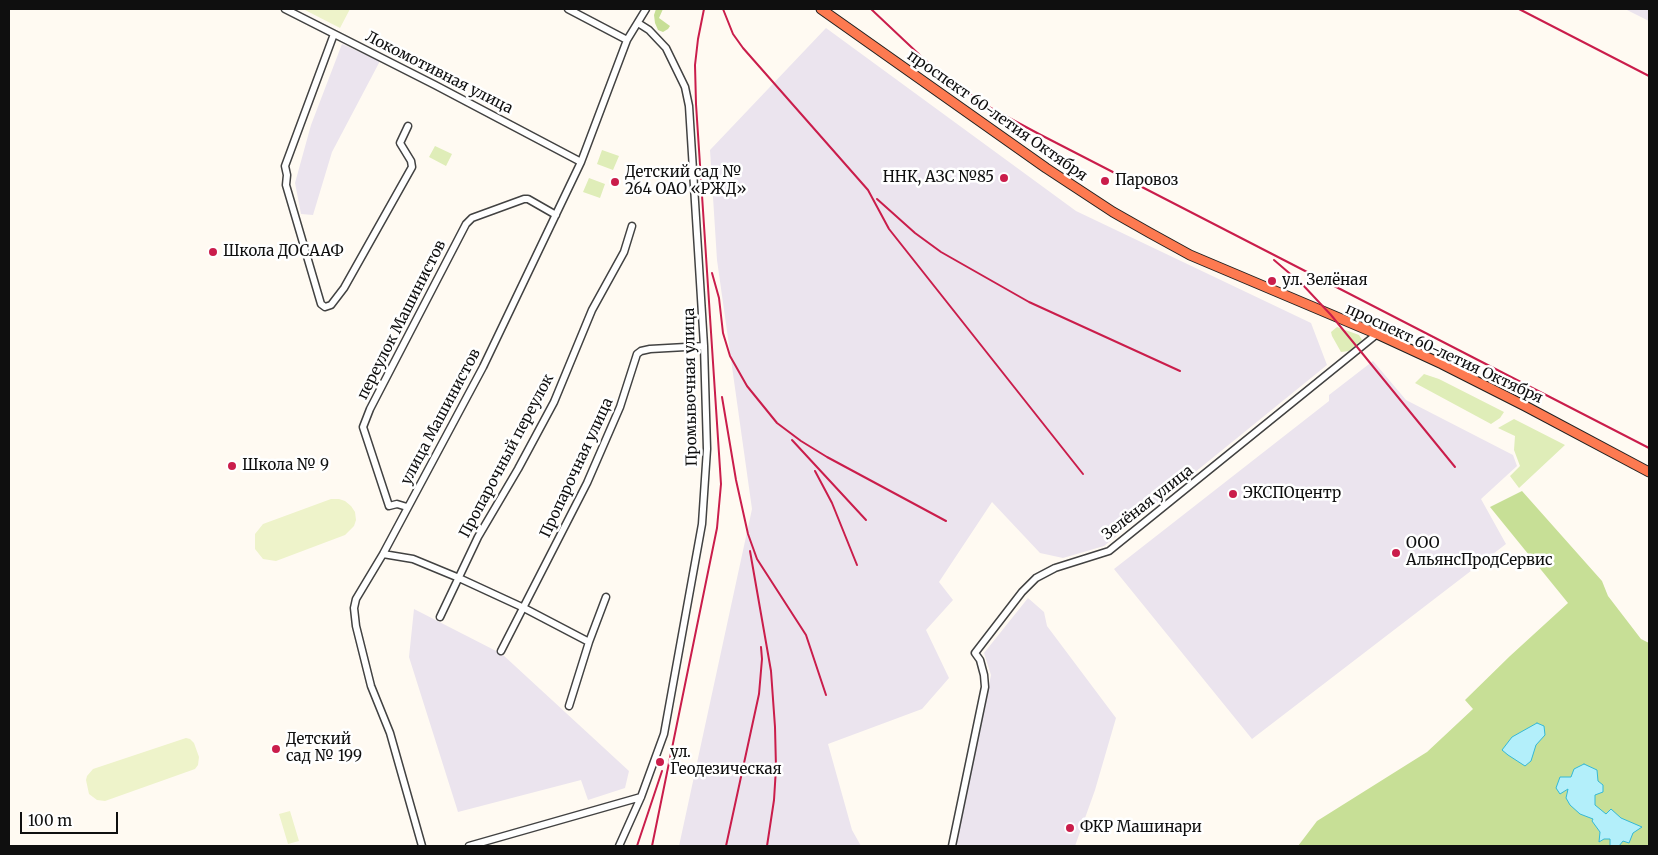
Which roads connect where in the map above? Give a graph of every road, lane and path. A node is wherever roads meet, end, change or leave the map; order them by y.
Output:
1 (285, 9) edge
2 (568, 9) edge
3 (646, 9) edge
4 (821, 9) edge
5 (638, 23) junction
6 (334, 34) junction
7 (627, 40) junction
8 (408, 126) dead end
9 (581, 162) junction
10 (556, 215) junction
11 (632, 226) dead end
12 (1377, 334) junction
13 (704, 346) junction
14 (1649, 472) edge
15 (407, 506) junction
16 (382, 554) junction
17 (459, 578) junction
18 (606, 597) dead end
19 (524, 608) junction
20 (440, 617) dead end
21 (589, 642) junction
22 (501, 651) dead end
23 (569, 706) dead end
24 (641, 796) junction
25 (422, 846) edge
26 (469, 846) edge
27 (619, 846) edge
28 (952, 846) edge

1 - 6 street, Локомотивная улица
2 - 7 street
3 - 5 street, улица Машинистов
4 - 12 highway, проспект 60-летия Октября
5 - 7 street, улица Машинистов
5 - 13 street, Промывочная улица
6 - 8 street
6 - 9 street, Локомотивная улица
7 - 9 street, улица Машинистов
9 - 10 street, улица Машинистов
10 - 15 street, улица Машинистов
10 - 15 street, переулок Машинистов
11 - 17 street, Пропарочный переулок
12 - 14 highway, проспект 60-летия Октября
12 - 28 street, Зелёная улица
13 - 19 street, Пропарочная улица
13 - 24 street, Промывочная улица
15 - 16 street, улица Машинистов
16 - 17 street
16 - 25 street, улица Машинистов
17 - 19 street
17 - 20 street, Пропарочный переулок
18 - 21 street
19 - 21 street
19 - 22 street, Пропарочная улица
21 - 23 street
24 - 26 street
24 - 27 street, Промывочная улица

